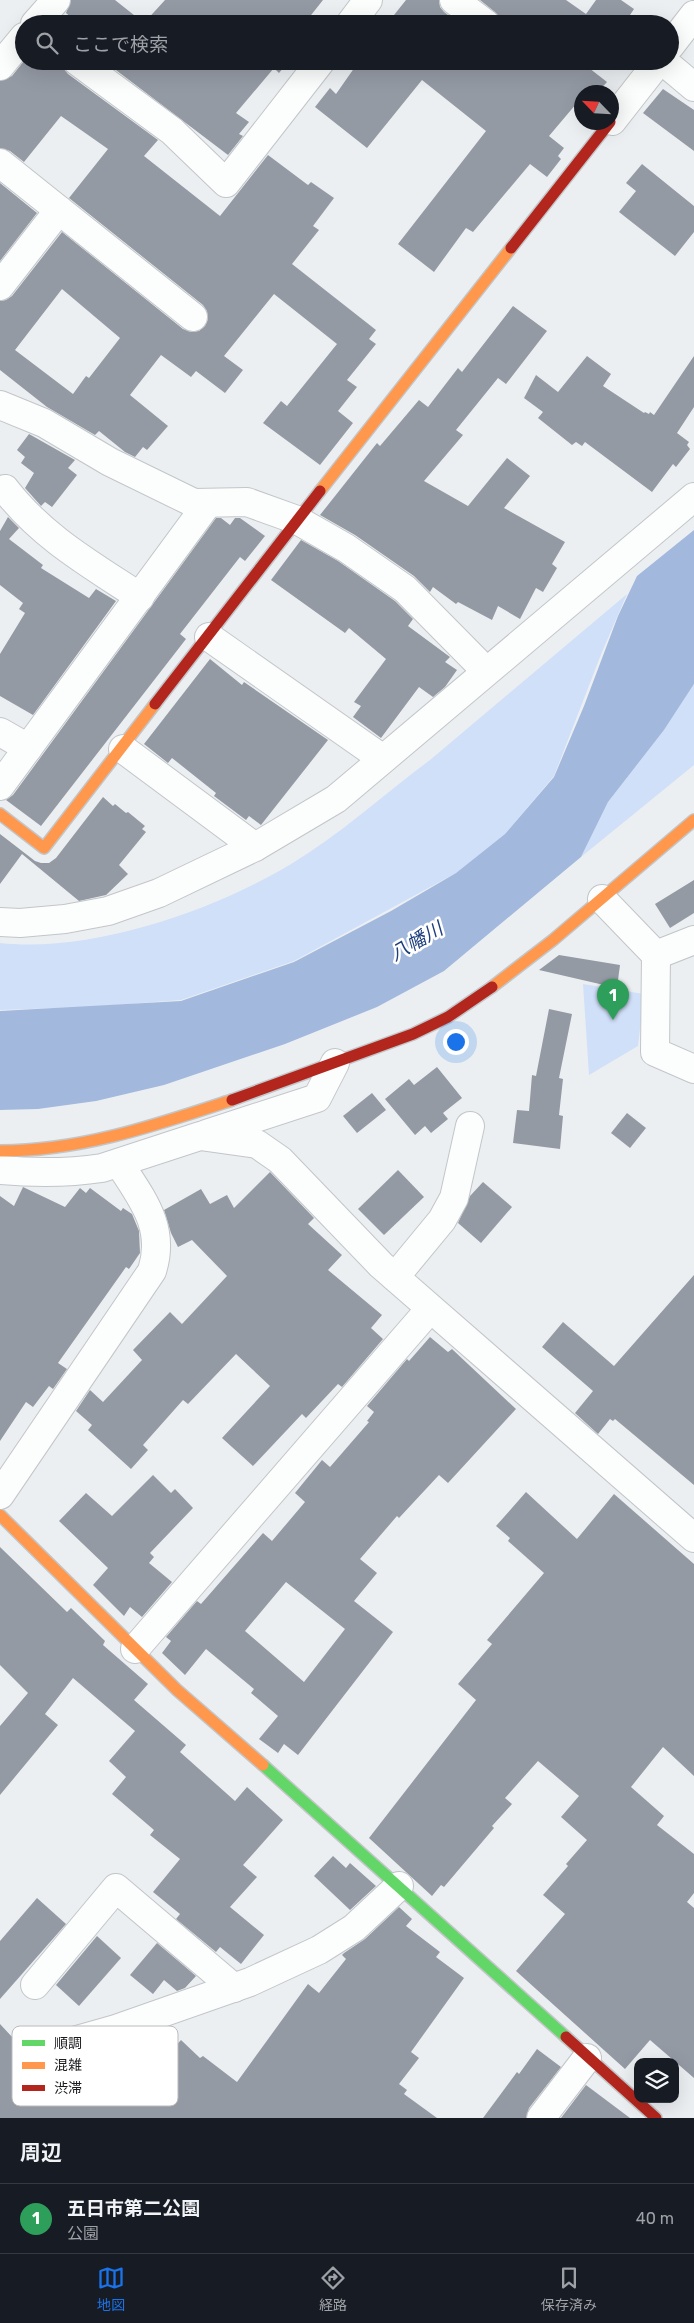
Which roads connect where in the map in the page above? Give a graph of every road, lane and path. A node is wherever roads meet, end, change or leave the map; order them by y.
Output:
1 (56, 0) edge
2 (368, 0) edge
3 (454, 0) edge
4 (43, 15) edge
5 (357, 15) edge
6 (474, 15) edge
7 (694, 15) edge
8 (679, 34) edge
9 (15, 48) edge
10 (0, 66) edge
11 (89, 70) edge
12 (314, 70) edge
13 (652, 70) edge
14 (674, 70) edge
15 (694, 87) edge
16 (619, 112) edge
17 (605, 130) edge
18 (0, 163) edge
19 (59, 210) junction
20 (0, 286) edge
21 (193, 317) dead end
22 (0, 405) edge
23 (5, 489) dead end
24 (694, 496) edge
25 (208, 504) junction
26 (297, 520) junction
27 (140, 597) junction
28 (209, 637) junction
29 (486, 671) junction
30 (0, 732) edge
31 (28, 748) junction
32 (123, 749) junction
33 (383, 759) junction
34 (0, 786) edge
35 (0, 814) edge
36 (694, 820) edge
37 (255, 847) junction
38 (602, 899) junction
39 (0, 922) edge
40 (694, 940) edge
41 (656, 955) junction
42 (335, 1063) junction
43 (694, 1069) edge
44 (470, 1126) dead end
45 (200, 1136) junction
46 (0, 1151) edge
47 (119, 1163) junction
48 (0, 1170) edge
49 (395, 1277) junction
50 (430, 1309) junction
51 (0, 1495) edge
52 (0, 1515) edge
53 (694, 1538) edge
54 (136, 1649) junction
55 (399, 1886) junction
56 (35, 1985) dead end
57 (234, 1988) junction
58 (118, 2026) edge
59 (587, 2058) junction
60 (541, 2118) edge
61 (656, 2118) edge

1 - 4 street
2 - 5 street
3 - 6 street
7 - 8 street
9 - 10 street
11 - 12 street
13 - 16 street
14 - 15 street
17 - 26 street
18 - 19 street
19 - 20 street
19 - 21 street
22 - 25 street
23 - 27 street
24 - 29 street
25 - 26 street
25 - 27 street
26 - 28 street
26 - 29 street
27 - 31 street
28 - 32 street
28 - 33 street
29 - 33 street
30 - 31 street
31 - 34 street
32 - 35 street
32 - 37 street
33 - 37 street
36 - 38 street
37 - 39 street
38 - 41 street
38 - 42 street
40 - 41 street
41 - 43 street
42 - 45 street
42 - 46 street
44 - 49 street
45 - 47 street
45 - 49 street
47 - 48 street
47 - 51 street
49 - 50 street
50 - 53 street
50 - 54 street
52 - 54 street
54 - 55 street
55 - 57 street
55 - 59 street
56 - 57 street
57 - 58 street
59 - 60 street
59 - 61 street

